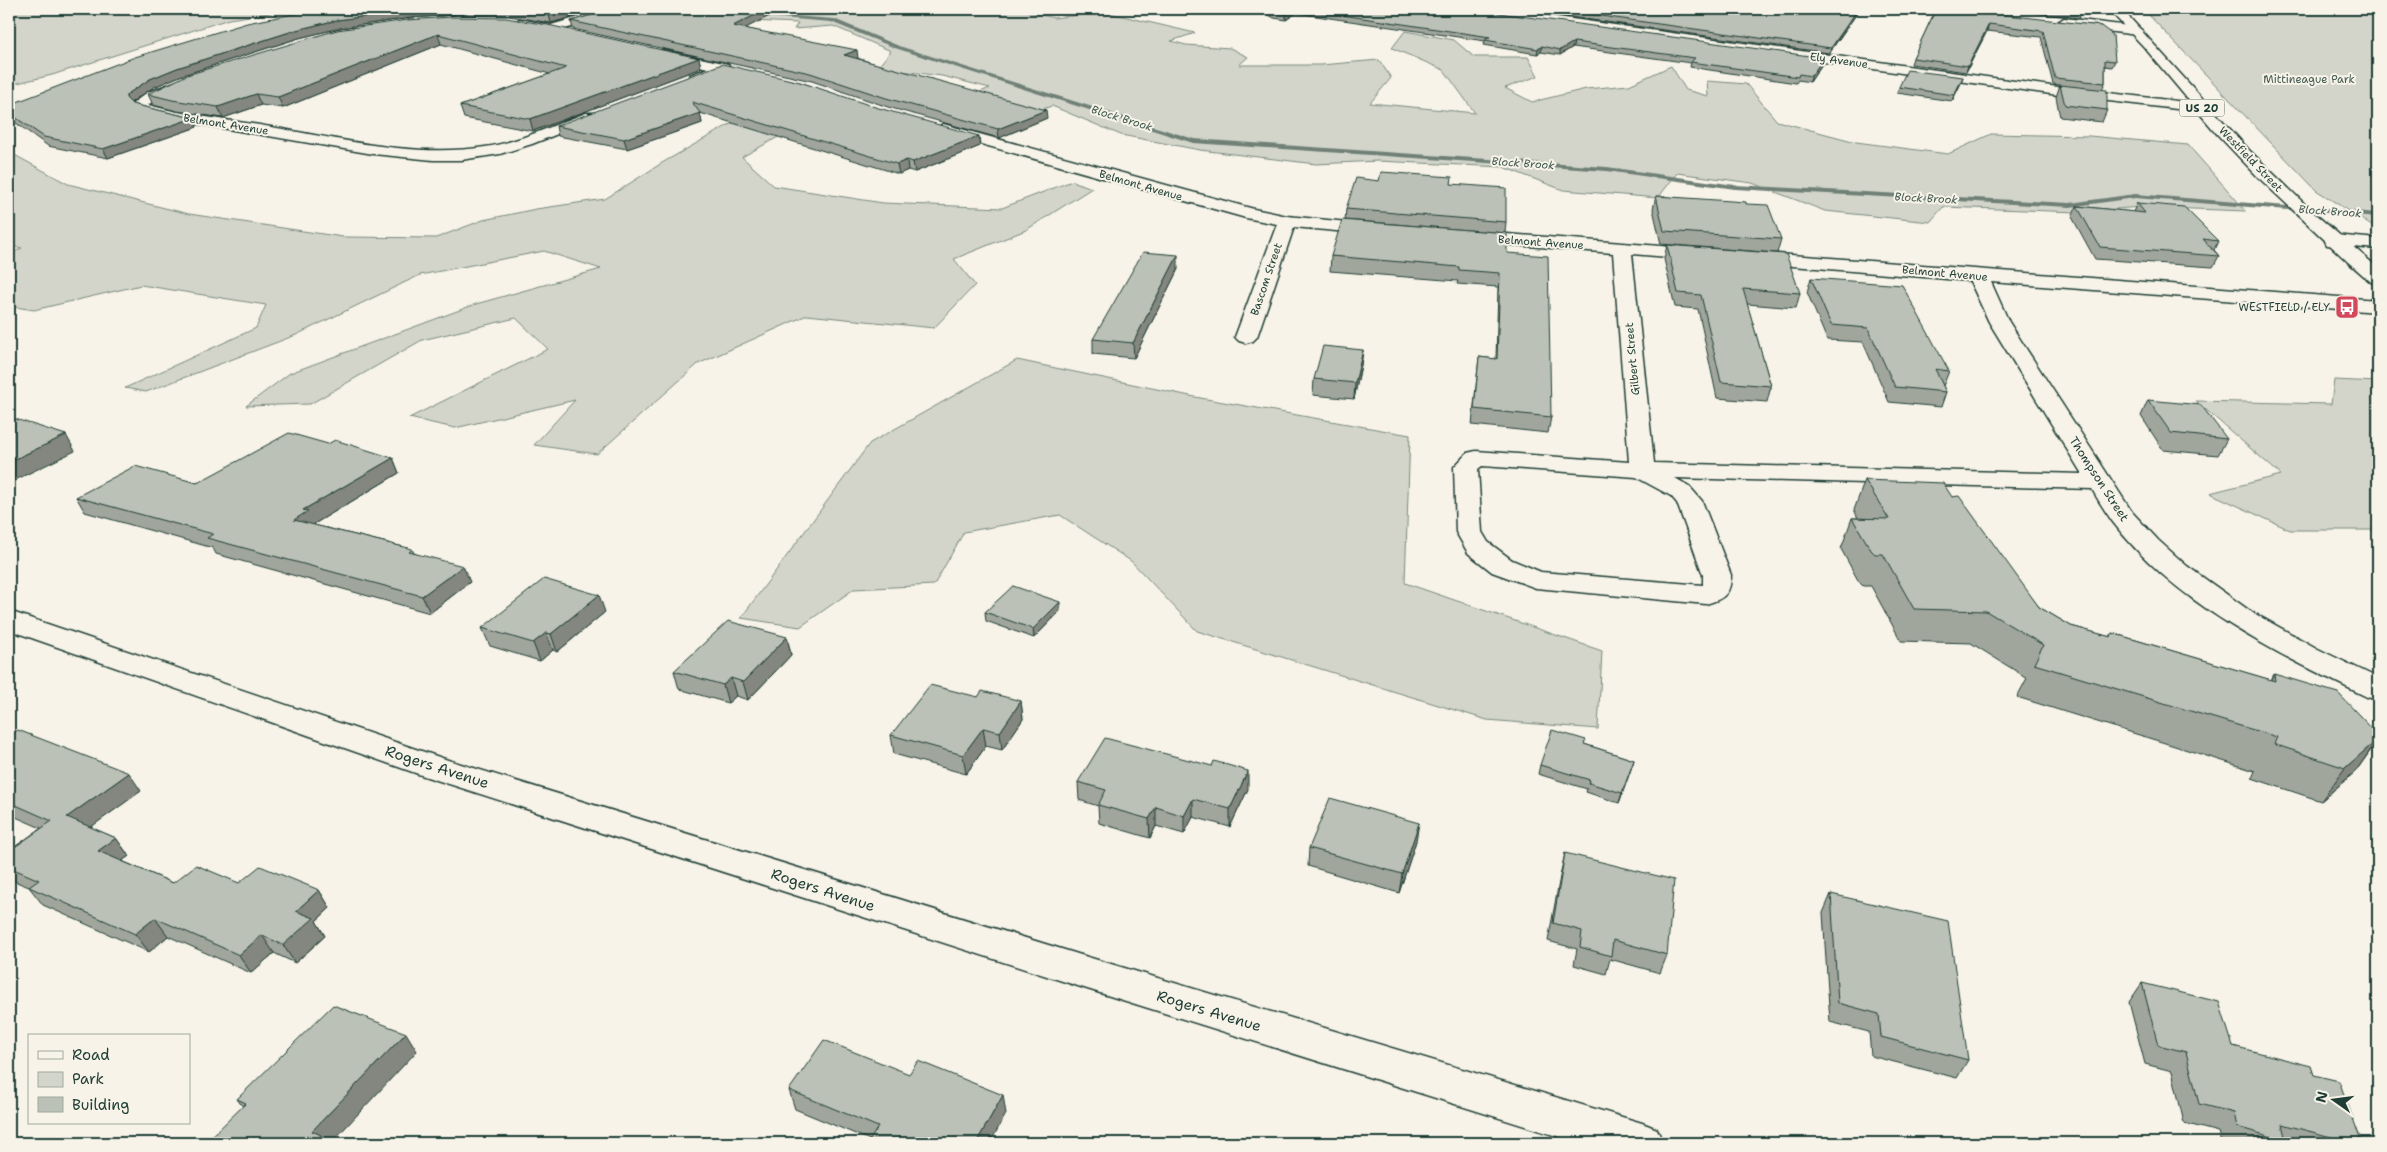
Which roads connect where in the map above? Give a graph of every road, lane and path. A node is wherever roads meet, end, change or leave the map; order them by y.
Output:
1 (619, 9) edge
2 (1477, 9) edge
3 (2114, 9) edge
4 (2050, 21) edge
5 (509, 22) edge
6 (552, 29) junction
7 (2137, 31) junction
8 (580, 35) edge
9 (647, 50) edge
10 (193, 79) edge
11 (681, 83) edge
12 (2202, 108) junction
13 (608, 110) edge
14 (929, 125) edge
15 (1287, 221) junction
16 (1400, 232) edge
17 (1448, 236) edge
18 (2334, 241) junction
19 (2378, 244) edge
20 (1622, 248) junction
21 (1978, 276) junction
22 (2378, 278) edge
23 (2378, 306) edge
24 (1246, 337) dead end
25 (1642, 470) junction
26 (2101, 482) junction
27 (9, 620) edge
28 (2378, 690) edge
29 (1642, 1143) edge

1 - 6 street
2 - 12 street, Ely Avenue
3 - 7 street, Westfield Street / US 20
4 - 7 street
5 - 6 street
6 - 8 street
7 - 12 street, Westfield Street / US 20
9 - 11 street
10 - 13 street, Belmont Avenue
12 - 18 street, Westfield Street / US 20
14 - 15 street, Belmont Avenue
15 - 16 street, Belmont Avenue
15 - 24 street, Bascom Street
17 - 20 street, Belmont Avenue
18 - 19 street
18 - 22 street, Westfield Street / US 20
20 - 21 street, Belmont Avenue
20 - 25 street, Gilbert Street
21 - 23 street, Belmont Avenue
21 - 26 street, Thompson Street
25 - 25 street
25 - 26 street
26 - 28 street, Thompson Street
27 - 29 street, Rogers Avenue

